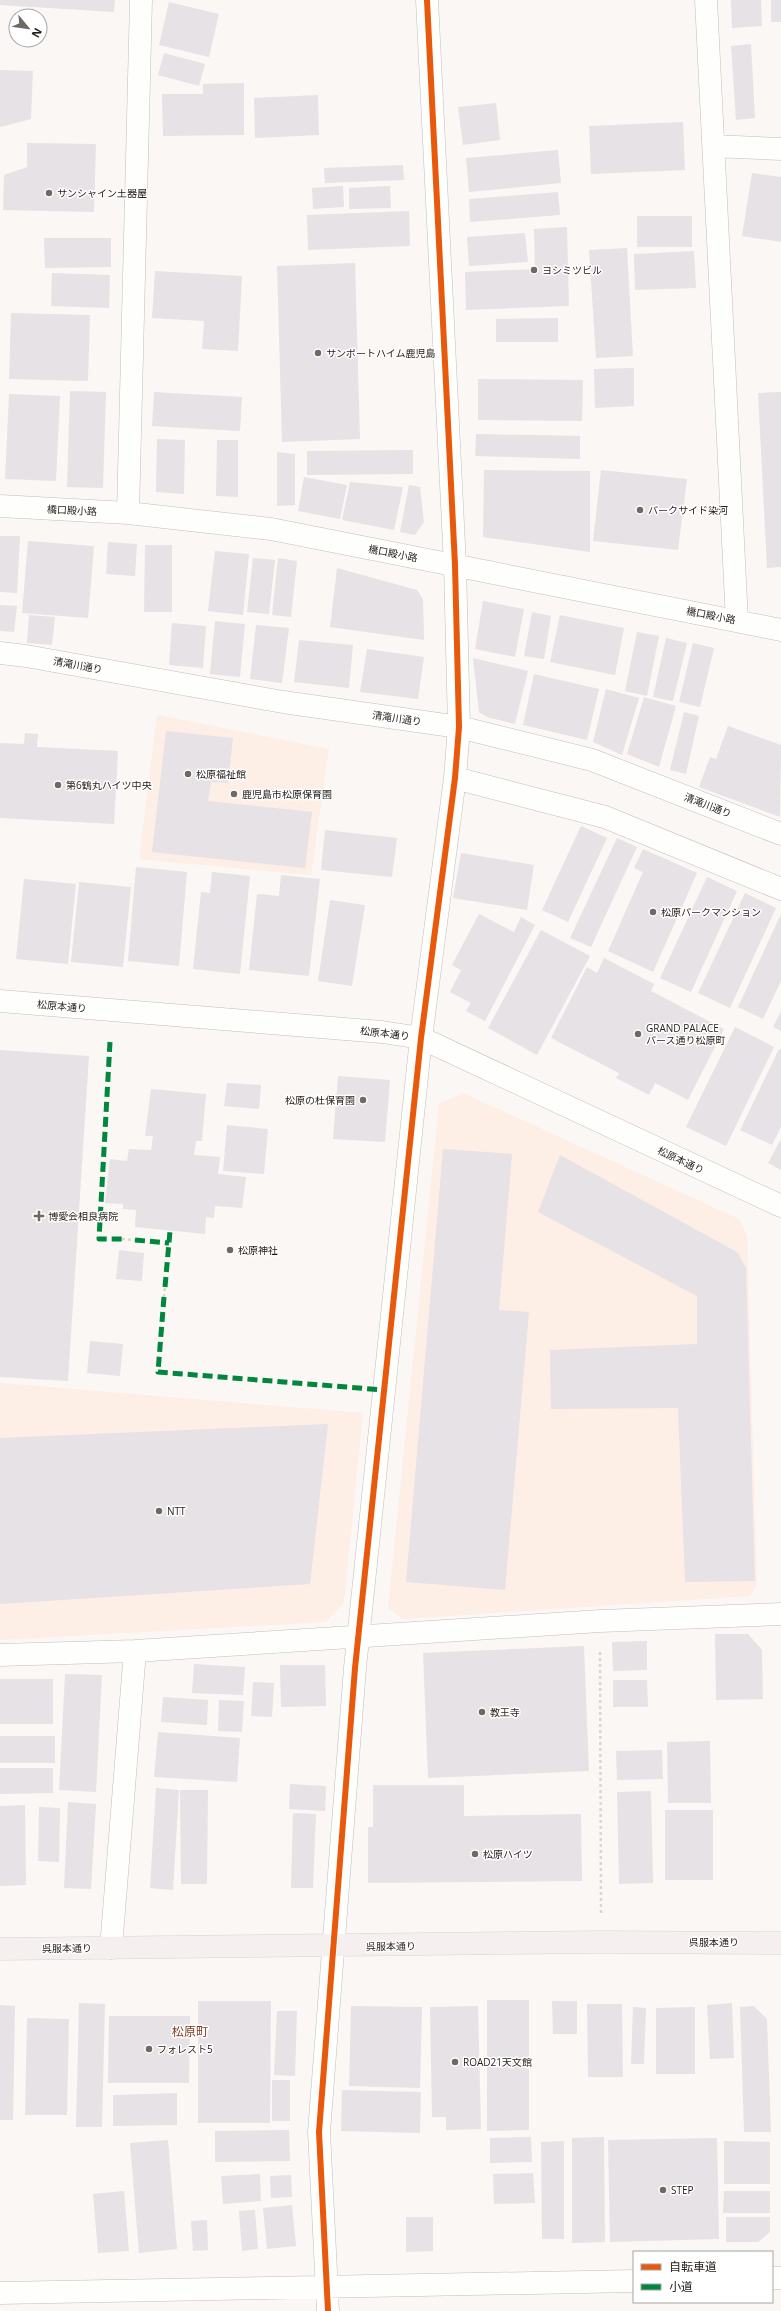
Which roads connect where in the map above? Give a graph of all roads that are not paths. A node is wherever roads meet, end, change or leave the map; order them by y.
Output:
1 (141, 0) edge
2 (427, 0) edge
3 (706, 0) edge
4 (714, 146) junction
5 (781, 149) edge
6 (0, 506) edge
7 (128, 513) junction
8 (455, 564) junction
9 (737, 621) junction
10 (781, 630) edge
11 (0, 653) edge
12 (459, 727) junction
13 (455, 778) junction
14 (781, 834) edge
15 (781, 889) edge
16 (0, 1001) edge
17 (421, 1038) junction
18 (781, 1206) edge
19 (781, 1614) edge
20 (358, 1637) junction
21 (135, 1651) junction
22 (0, 1655) edge
23 (781, 1943) edge
24 (333, 1946) junction
25 (112, 1948) junction
26 (0, 1949) edge
27 (633, 2281) edge
28 (326, 2286) junction
29 (0, 2293) edge
30 (328, 2311) edge

1 - 7 street
2 - 8 street
3 - 4 street
4 - 5 street
4 - 9 street
6 - 7 street, 橋口殿小路
7 - 8 street, 橋口殿小路
8 - 9 street, 橋口殿小路
8 - 12 street
9 - 10 street, 橋口殿小路
11 - 12 street, 清滝川通り
12 - 13 street
12 - 14 street, 清滝川通り
13 - 15 street
13 - 17 street
16 - 17 street, 松原本通り
17 - 18 street, 松原本通り
17 - 20 street
19 - 20 street
20 - 21 street
20 - 24 street
21 - 22 street
21 - 25 street
23 - 24 highway, 呉服本通り
24 - 25 highway, 呉服本通り
24 - 28 street
25 - 26 highway, 呉服本通り
27 - 28 street
28 - 29 street
28 - 30 street

